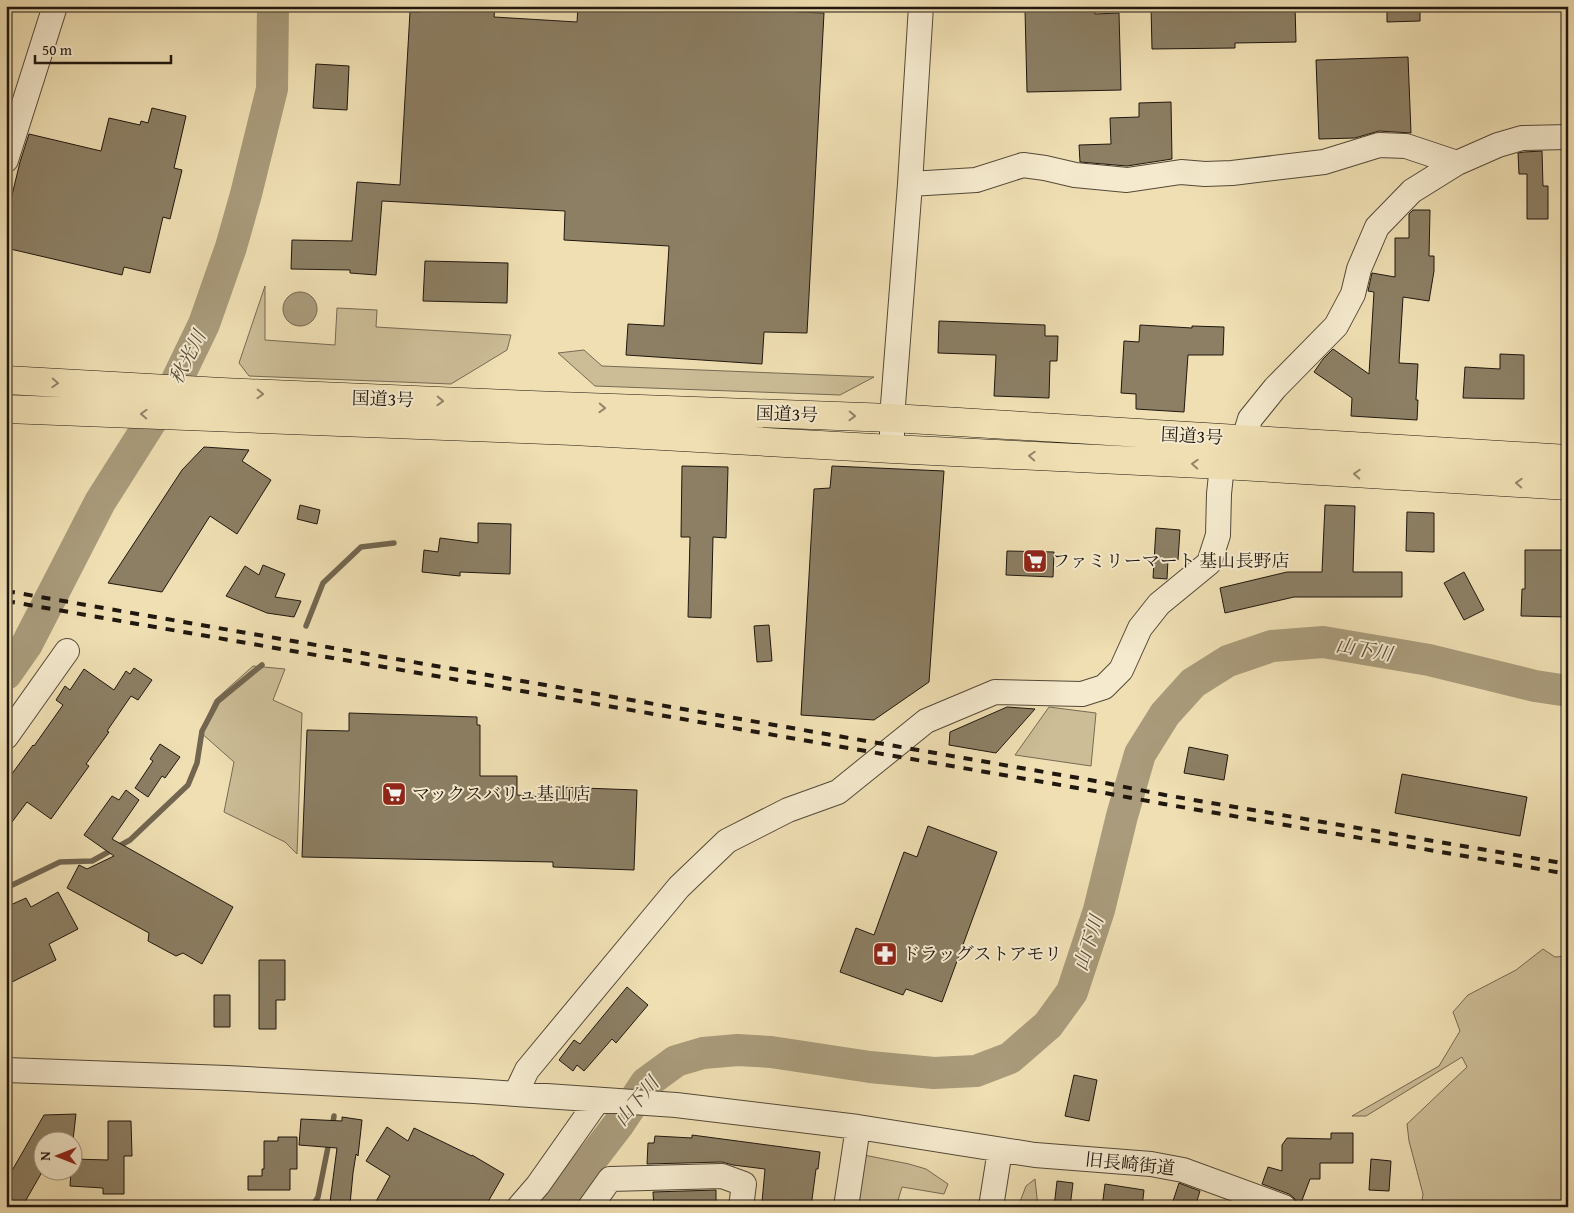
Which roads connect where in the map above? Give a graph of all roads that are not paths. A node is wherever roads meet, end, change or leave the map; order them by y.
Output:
1 (54, 6) edge
2 (920, 6) edge
3 (1568, 137) edge
4 (6, 160) edge
5 (1457, 163) junction
6 (910, 184) junction
7 (6, 380) edge
8 (6, 409) edge
9 (892, 418) junction
10 (1244, 439) junction
11 (892, 449) junction
12 (1568, 459) edge
13 (1222, 465) junction
14 (1568, 486) edge
15 (67, 651) dead end
16 (6, 737) edge
17 (6, 1070) edge
18 (516, 1093) junction
19 (604, 1100) junction
20 (858, 1127) junction
21 (1000, 1150) junction
22 (1250, 1201) edge
23 (519, 1207) edge
24 (590, 1207) edge
25 (741, 1207) edge
26 (846, 1207) edge
27 (991, 1207) edge
28 (1284, 1207) edge

1 - 4 street
2 - 6 street
3 - 5 street
5 - 6 street
5 - 10 street
6 - 9 street
7 -> 9 highway, 国道3号
11 -> 8 highway, 国道3号
9 - 10 highway, 国道3号
9 - 11 street
10 - 12 highway, 国道3号
10 - 13 street
13 -> 11 highway, 国道3号
14 -> 13 highway, 国道3号
13 - 18 street
15 - 16 street
17 - 18 street, 旧長崎街道
18 - 19 street, 旧長崎街道
19 - 20 street, 旧長崎街道
19 - 23 street
20 - 21 street, 旧長崎街道
20 - 26 street
21 - 22 street, 旧長崎街道
21 - 27 street
22 - 28 street, 旧長崎街道
24 - 25 street

